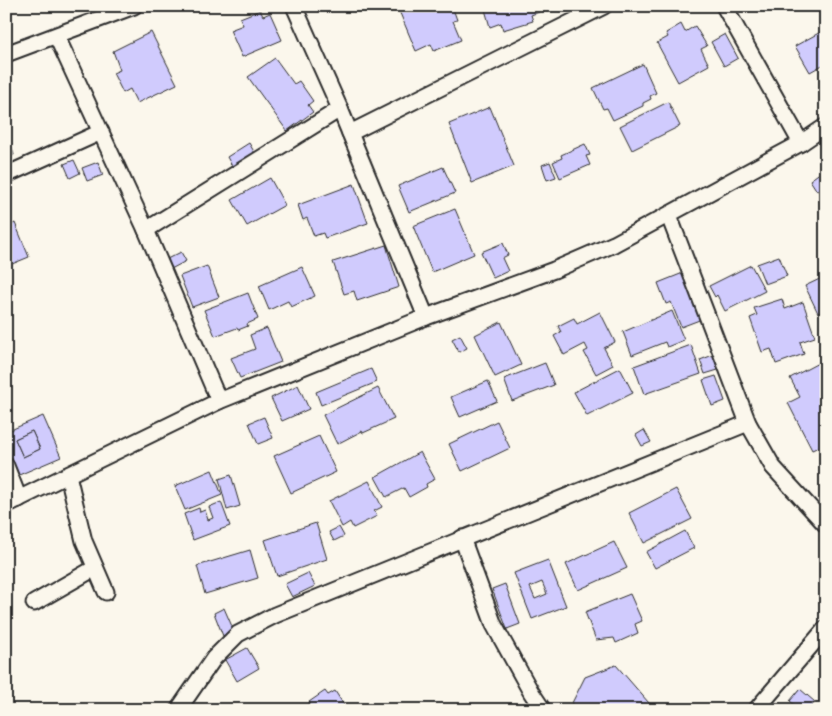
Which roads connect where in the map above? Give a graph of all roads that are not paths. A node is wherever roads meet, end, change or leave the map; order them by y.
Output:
1 (134, 6) edge
2 (294, 6) edge
3 (604, 6) edge
4 (724, 6) edge
5 (57, 37) junction
6 (6, 54) edge
7 (340, 109) junction
8 (826, 126) edge
9 (101, 132) junction
10 (350, 133) junction
11 (801, 144) junction
12 (6, 175) edge
13 (669, 216) junction
14 (146, 230) junction
15 (426, 318) junction
16 (219, 401) junction
17 (748, 423) junction
18 (6, 466) edge
19 (68, 475) junction
20 (12, 502) edge
21 (826, 525) edge
22 (462, 538) junction
23 (95, 568) junction
24 (106, 592) dead end
25 (34, 603) dead end
26 (826, 628) edge
27 (178, 710) edge
28 (543, 710) edge
29 (756, 710) edge

1 - 5 street
2 - 7 street
3 - 10 street
4 - 11 street
5 - 6 street
5 - 9 street
7 - 10 street
7 - 14 street
8 - 11 street
9 - 12 street
9 - 14 street
10 - 15 street
11 - 13 street
13 - 15 street
13 - 17 street
14 - 16 street
15 - 16 street
16 - 19 street
17 - 21 street
17 - 22 street
18 - 20 street
19 - 20 street
19 - 23 street
22 - 27 street
22 - 28 street
23 - 24 street
23 - 25 street
26 - 29 street

